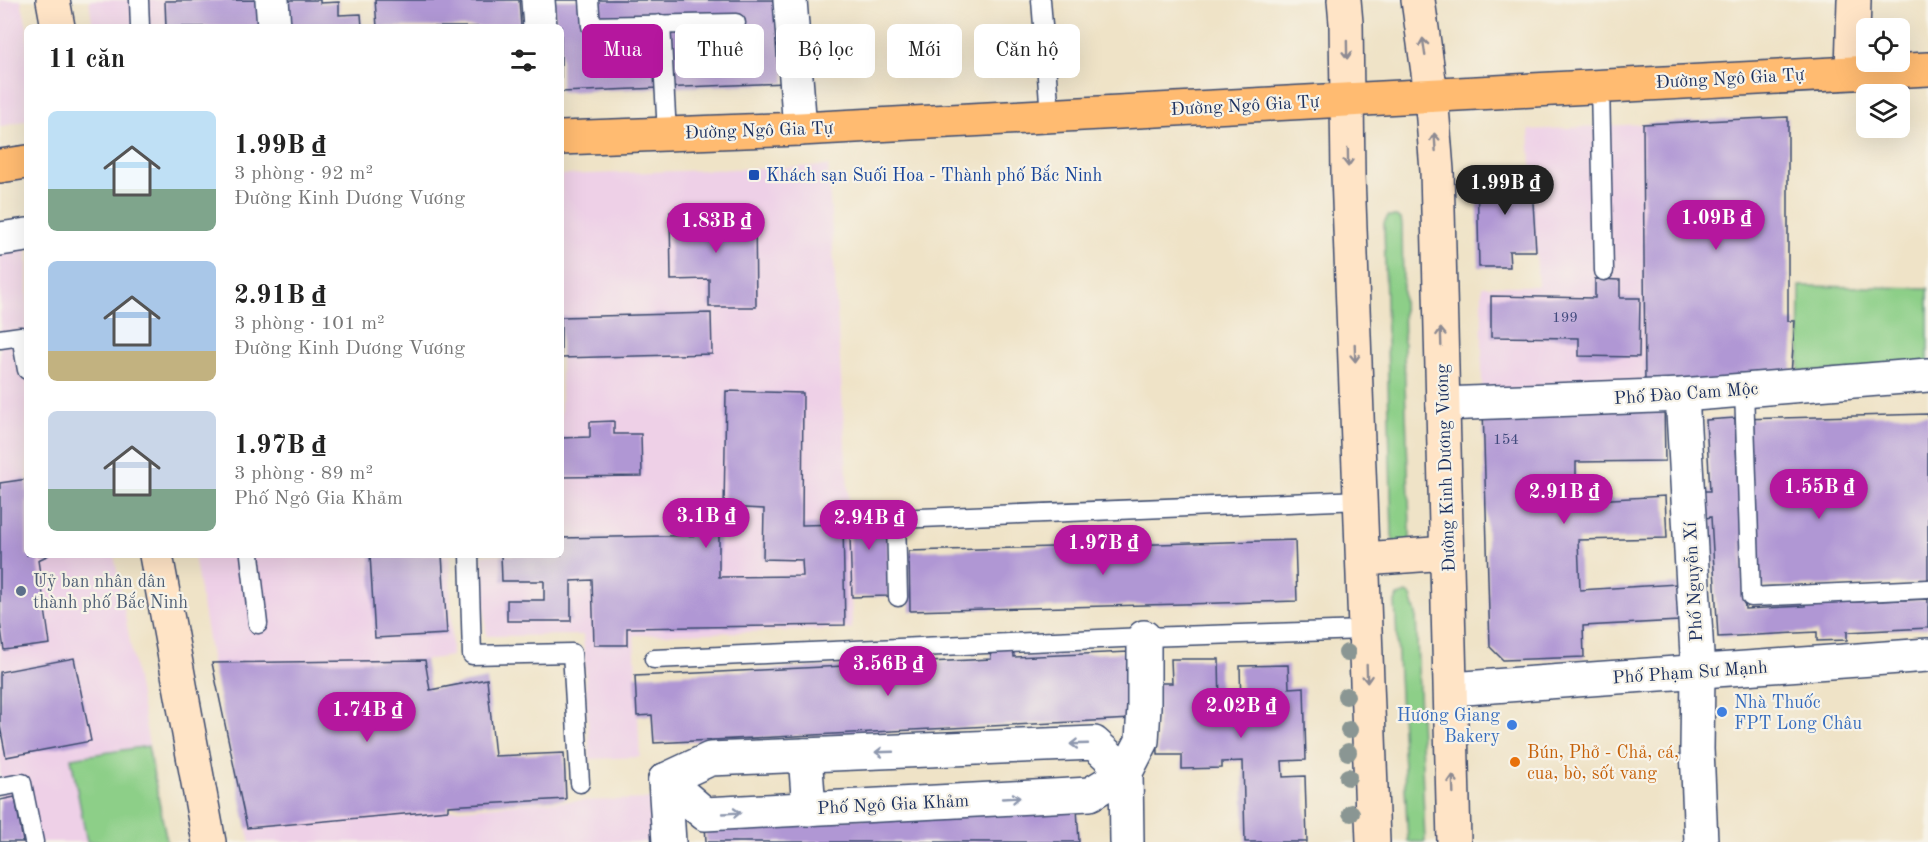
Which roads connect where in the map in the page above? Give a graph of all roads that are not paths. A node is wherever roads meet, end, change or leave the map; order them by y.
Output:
1 (53, 0) edge
2 (139, 0) edge
3 (272, 0) edge
4 (538, 0) edge
5 (589, 0) edge
6 (790, 0) edge
7 (1041, 0) edge
8 (1344, 0) edge
9 (1418, 0) edge
10 (1854, 0) edge
11 (736, 23) dead end
12 (57, 24) edge
13 (140, 24) edge
14 (274, 24) edge
15 (540, 24) edge
16 (591, 24) edge
17 (661, 24) edge
18 (663, 61) edge
19 (1928, 69) edge
20 (1852, 72) junction
21 (1600, 85) junction
22 (1431, 94) junction
23 (1347, 100) junction
24 (1050, 115) junction
25 (800, 129) junction
26 (667, 134) junction
27 (564, 138) edge
28 (24, 162) edge
29 (0, 166) edge
30 (24, 235) edge
31 (0, 239) edge
32 (1604, 271) dead end
33 (0, 339) edge
34 (24, 353) edge
35 (1928, 375) edge
36 (1744, 390) junction
37 (1682, 395) junction
38 (1443, 404) junction
39 (1361, 500) junction
40 (1447, 553) junction
41 (157, 558) edge
42 (250, 558) edge
43 (470, 558) edge
44 (1364, 559) junction
45 (1928, 589) edge
46 (898, 597) dead end
47 (258, 624) dead end
48 (1365, 630) junction
49 (1144, 637) junction
50 (1928, 655) edge
51 (654, 659) dead end
52 (1698, 672) junction
53 (1451, 689) junction
54 (962, 749) junction
55 (805, 755) junction
56 (1126, 772) junction
57 (665, 780) junction
58 (580, 783) dead end
59 (0, 787) edge
60 (967, 800) junction
61 (809, 809) junction
62 (34, 842) edge
63 (209, 842) edge
64 (669, 842) edge
65 (1127, 842) edge
66 (1374, 842) edge
67 (1454, 842) edge
68 (1701, 842) edge

1 - 12 main road
2 - 13 lane
3 - 14 street
4 - 15 street
5 - 16 lane
6 - 25 street
7 - 24 lane
8 -> 23 main road
22 -> 9 main road, Đường Kinh Dương Vương
10 - 20 main road
11 - 17 lane
18 - 26 lane
19 - 20 main road, Đường Ngô Gia Tự
20 - 21 main road, Đường Ngô Gia Tự
21 - 22 main road, Đường Ngô Gia Tự
21 - 32 lane
22 - 23 main road, Đường Ngô Gia Tự
38 -> 22 main road, Đường Kinh Dương Vương
23 - 24 main road, Đường Ngô Gia Tự
23 -> 39 main road
24 - 25 main road, Đường Ngô Gia Tự
25 - 26 main road, Đường Ngô Gia Tự
26 - 27 main road, Đường Ngô Gia Tự
28 - 29 main road
30 - 31 street
33 - 34 lane
35 - 36 street, Phố Đào Cam Mộc
36 - 37 street, Phố Đào Cam Mộc
36 - 45 lane
37 - 38 street, Phố Đào Cam Mộc
37 - 52 street, Phố Nguyễn Xí
38 - 40 main road, Đường Kinh Dương Vương
39 - 44 main road
39 - 46 lane
40 - 44 main road
40 - 53 main road, Đường Kinh Dương Vương
41 - 63 main road
42 - 47 lane
43 - 58 lane
44 - 48 main road
48 - 49 lane
48 -> 66 main road
49 - 51 lane
49 - 56 street
50 - 52 street, Phố Phạm Sư Mạnh
52 - 53 street, Phố Phạm Sư Mạnh
52 - 68 street, Phố Nguyễn Xí
67 -> 53 main road, Đường Kinh Dương Vương
54 -> 55 street
56 -> 54 street
54 - 60 street
55 - 57 street
55 - 61 street
60 -> 56 street, Phố Ngô Gia Khảm
56 - 65 street
57 -> 61 street, Phố Ngô Gia Khảm
57 - 64 street
59 - 62 lane
60 - 61 street, Phố Ngô Gia Khảm

